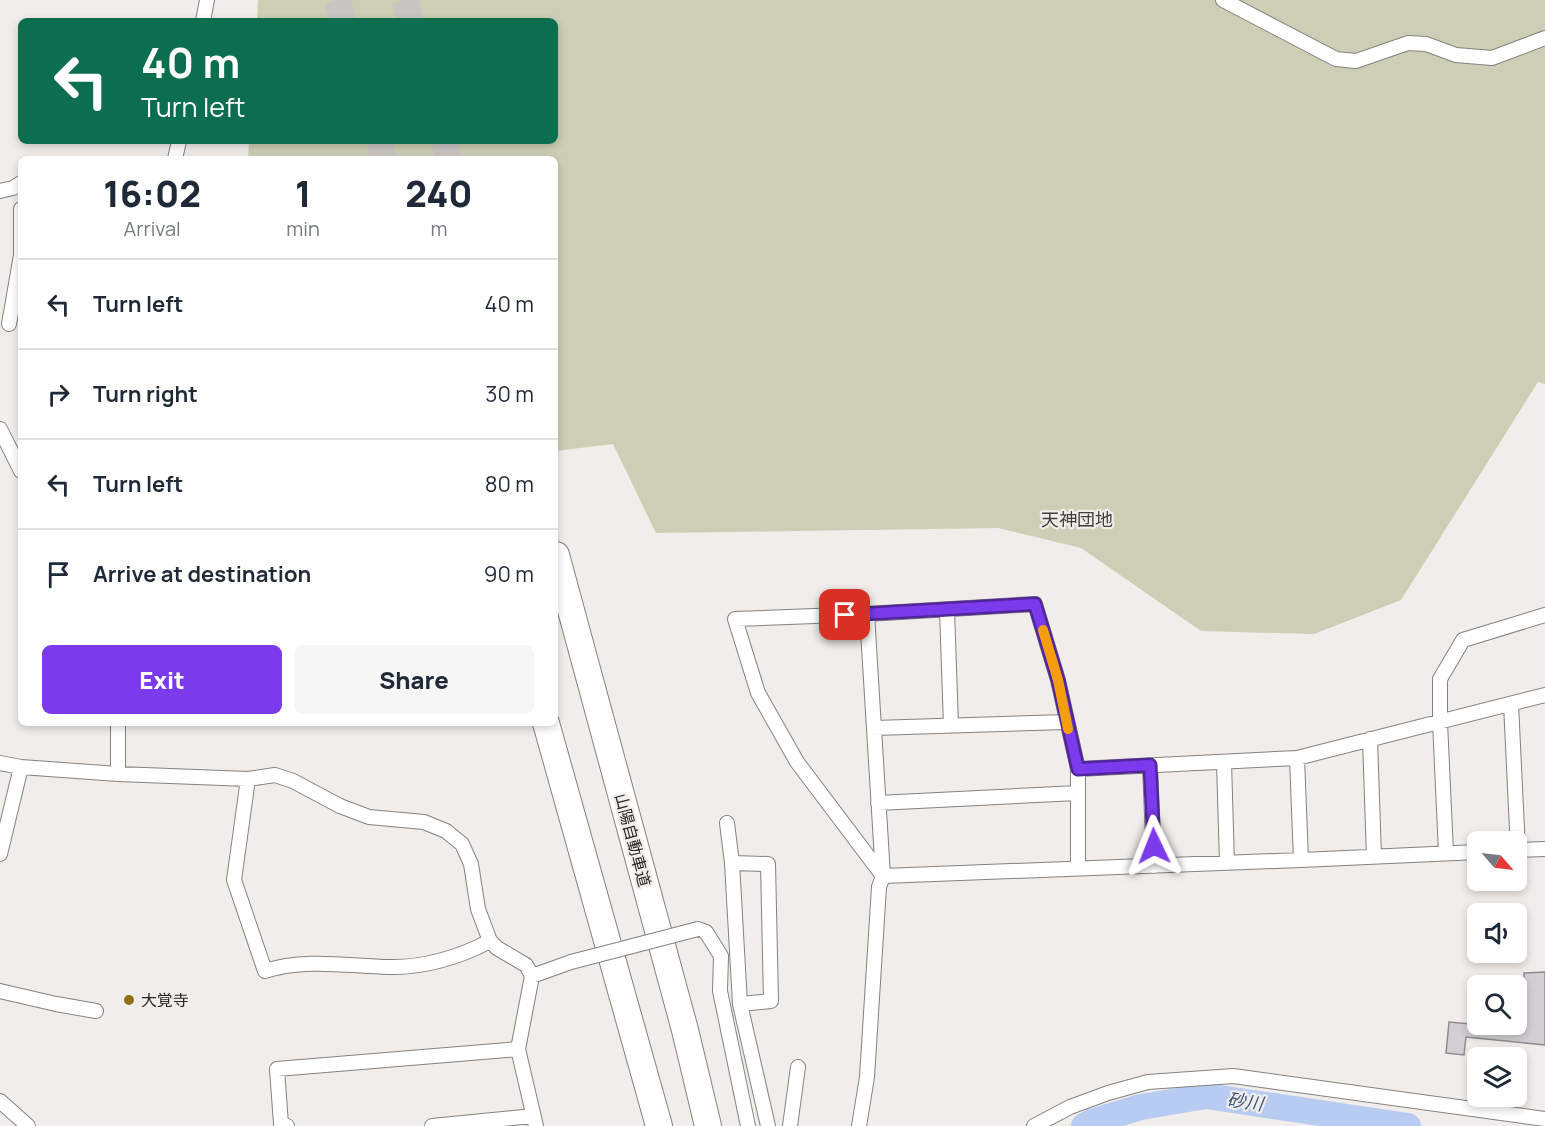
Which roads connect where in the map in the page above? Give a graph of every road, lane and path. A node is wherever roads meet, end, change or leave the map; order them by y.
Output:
1 (207, 0) edge
2 (1222, 0) edge
3 (204, 18) edge
4 (1545, 38) edge
5 (18, 185) edge
6 (0, 191) edge
7 (18, 274) edge
8 (10, 325) edge
9 (0, 429) edge
10 (18, 465) edge
11 (558, 562) edge
12 (947, 610) junction
13 (867, 614) junction
14 (1545, 615) edge
15 (1545, 695) edge
16 (1511, 704) junction
17 (1066, 722) junction
18 (1440, 722) junction
19 (118, 726) edge
20 (547, 726) edge
21 (951, 726) junction
22 (874, 728) junction
23 (1370, 739) junction
24 (1297, 758) junction
25 (1224, 762) junction
26 (0, 763) edge
27 (1150, 765) junction
28 (21, 767) junction
29 (1078, 769) junction
30 (118, 774) junction
31 (248, 779) junction
32 (1078, 794) junction
33 (878, 803) junction
34 (727, 824) dead end
35 (1516, 831) edge
36 (1545, 849) edge
37 (1527, 850) edge
38 (1467, 852) edge
39 (1446, 853) junction
40 (0, 854) edge
41 (1374, 857) junction
42 (1301, 860) junction
43 (732, 863) junction
44 (1227, 863) junction
45 (1154, 866) junction
46 (1078, 868) junction
47 (883, 876) junction
48 (490, 940) junction
49 (532, 976) junction
50 (0, 991) edge
51 (740, 1004) junction
52 (96, 1011) dead end
53 (518, 1048) junction
54 (798, 1067) dead end
55 (0, 1101) edge
56 (1545, 1119) edge
57 (535, 1121) edge
58 (28, 1126) edge
59 (287, 1126) edge
60 (432, 1126) edge
61 (659, 1126) edge
62 (708, 1126) edge
63 (748, 1126) edge
64 (768, 1126) edge
65 (790, 1126) edge
66 (859, 1126) edge
67 (1034, 1126) edge

1 - 3 street
2 - 4 street
5 - 6 street
7 - 8 street
9 - 10 street
11 - 62 highway, 山陽自動車道
12 - 13 street
12 - 17 street
12 - 21 street
13 - 22 street
13 - 47 street
14 - 18 street
15 - 16 street
16 - 18 street
16 - 35 street
17 - 21 street
17 - 29 street
18 - 23 street
18 - 39 street
19 - 30 street
20 - 61 highway
21 - 22 street
22 - 33 street
23 - 24 street
23 - 41 street
24 - 25 street
24 - 42 street
25 - 27 street
25 - 44 street
26 - 28 street
27 - 29 street
27 - 45 street
28 - 30 street
28 - 40 street
29 - 32 street
30 - 31 street
31 - 48 street
31 - 48 street
32 - 33 street
32 - 46 street
33 - 47 street
34 - 43 street
36 - 37 street
38 - 39 street
39 - 41 street
41 - 42 street
42 - 44 street
43 - 51 street
43 - 51 street
44 - 45 street
45 - 46 street
46 - 47 street
47 - 66 street
48 - 49 street
49 - 53 street
49 - 63 street, bridge
50 - 52 street
51 - 64 street
53 - 57 street
53 - 59 street
54 - 65 street
55 - 58 street
56 - 67 street
57 - 60 street

